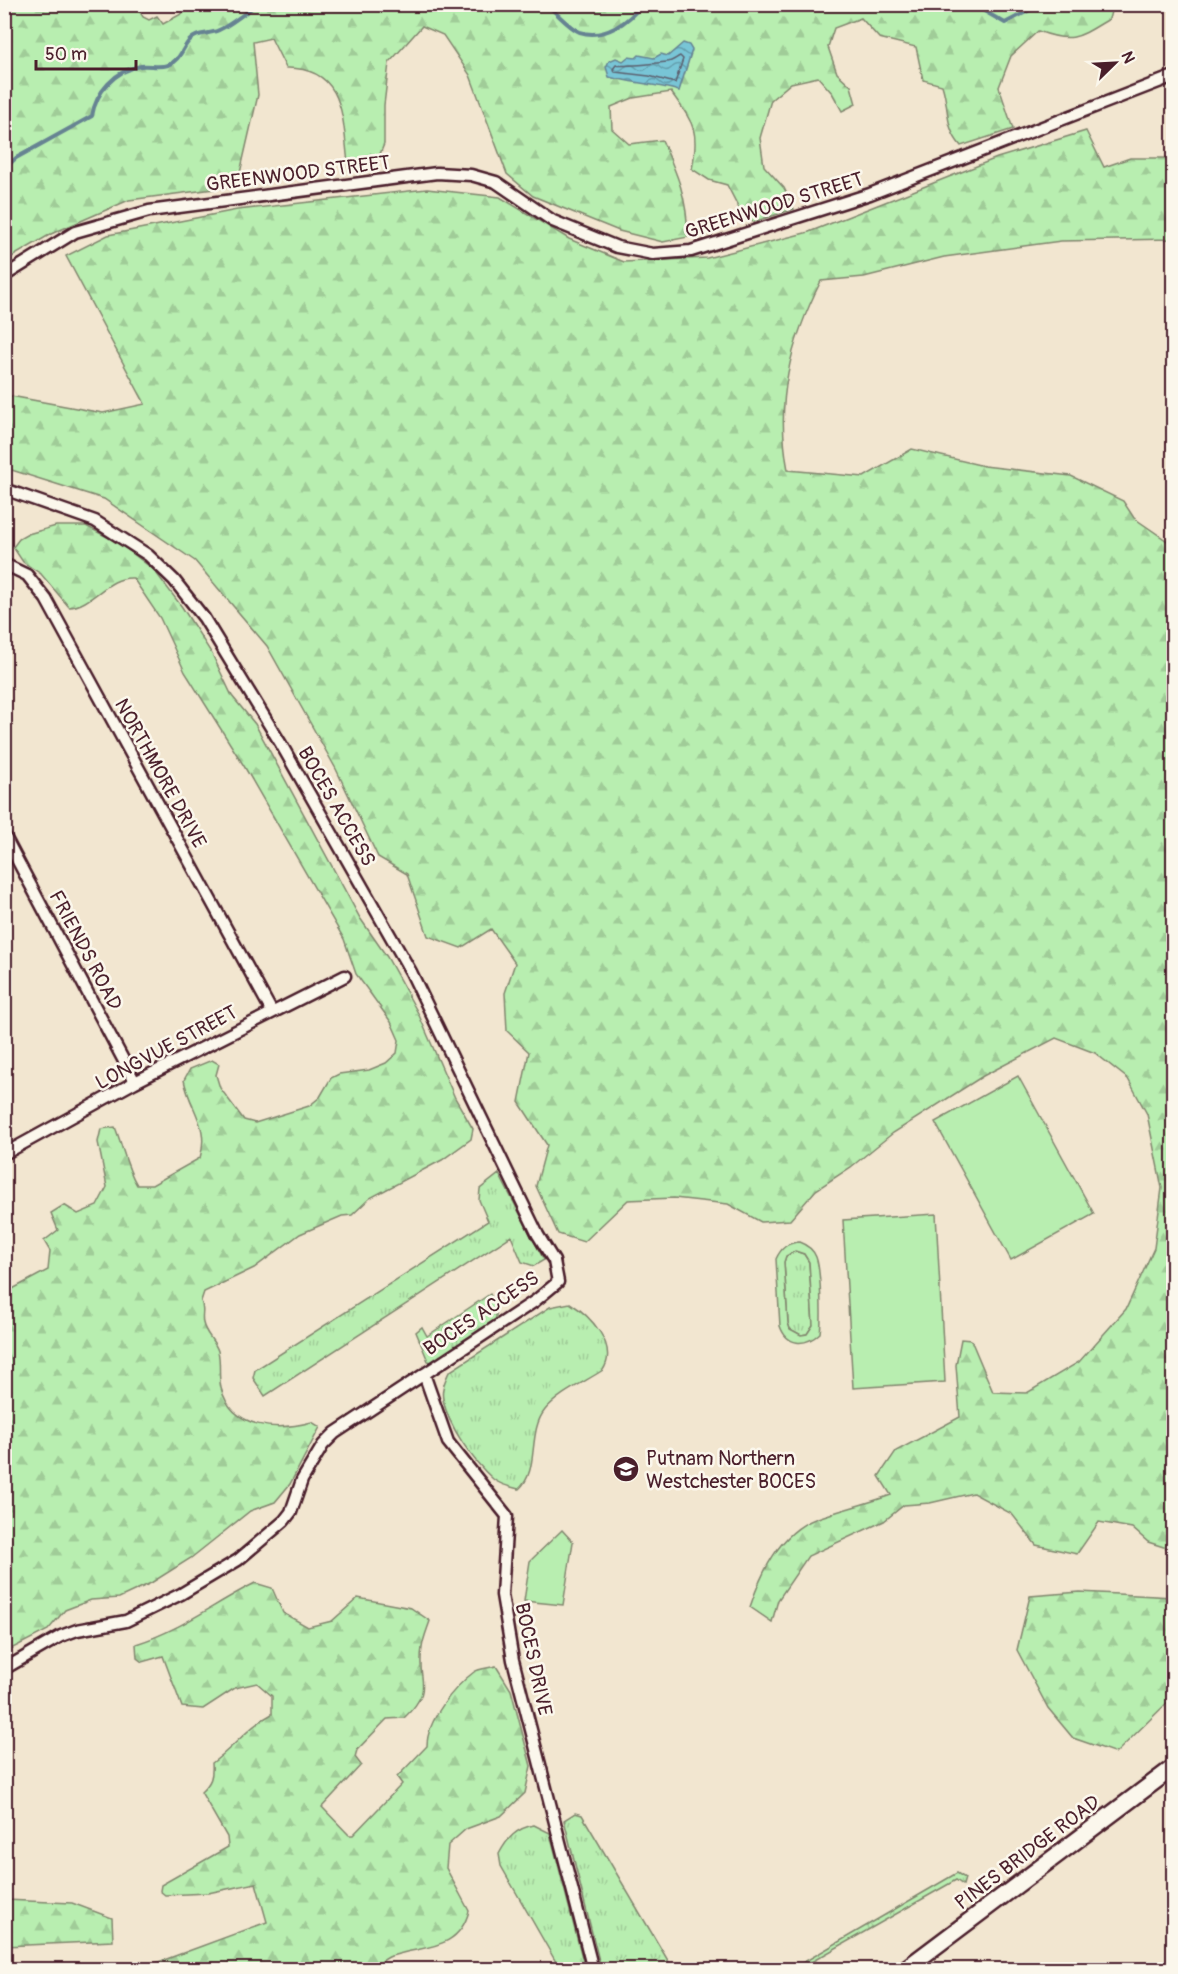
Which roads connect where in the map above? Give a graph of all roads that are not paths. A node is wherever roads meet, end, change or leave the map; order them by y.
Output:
1 (1173, 76) edge
2 (4, 276) edge
3 (4, 489) edge
4 (4, 564) edge
5 (4, 835) edge
6 (345, 976) dead end
7 (272, 1012) junction
8 (135, 1082) junction
9 (4, 1154) edge
10 (424, 1374) junction
11 (4, 1669) edge
12 (1173, 1767) edge
13 (593, 1970) edge
14 (904, 1970) edge

1 - 2 street, GREENWOOD STREET
3 - 10 street, BOCES ACCESS
4 - 7 street, NORTHMORE DRIVE
5 - 8 street, FRIENDS ROAD
6 - 7 street, LONGVUE STREET
7 - 8 street, LONGVUE STREET
8 - 9 street, LONGVUE STREET
10 - 11 street, BOCES ACCESS
10 - 13 street, BOCES DRIVE
12 - 14 street, PINES BRIDGE ROAD

